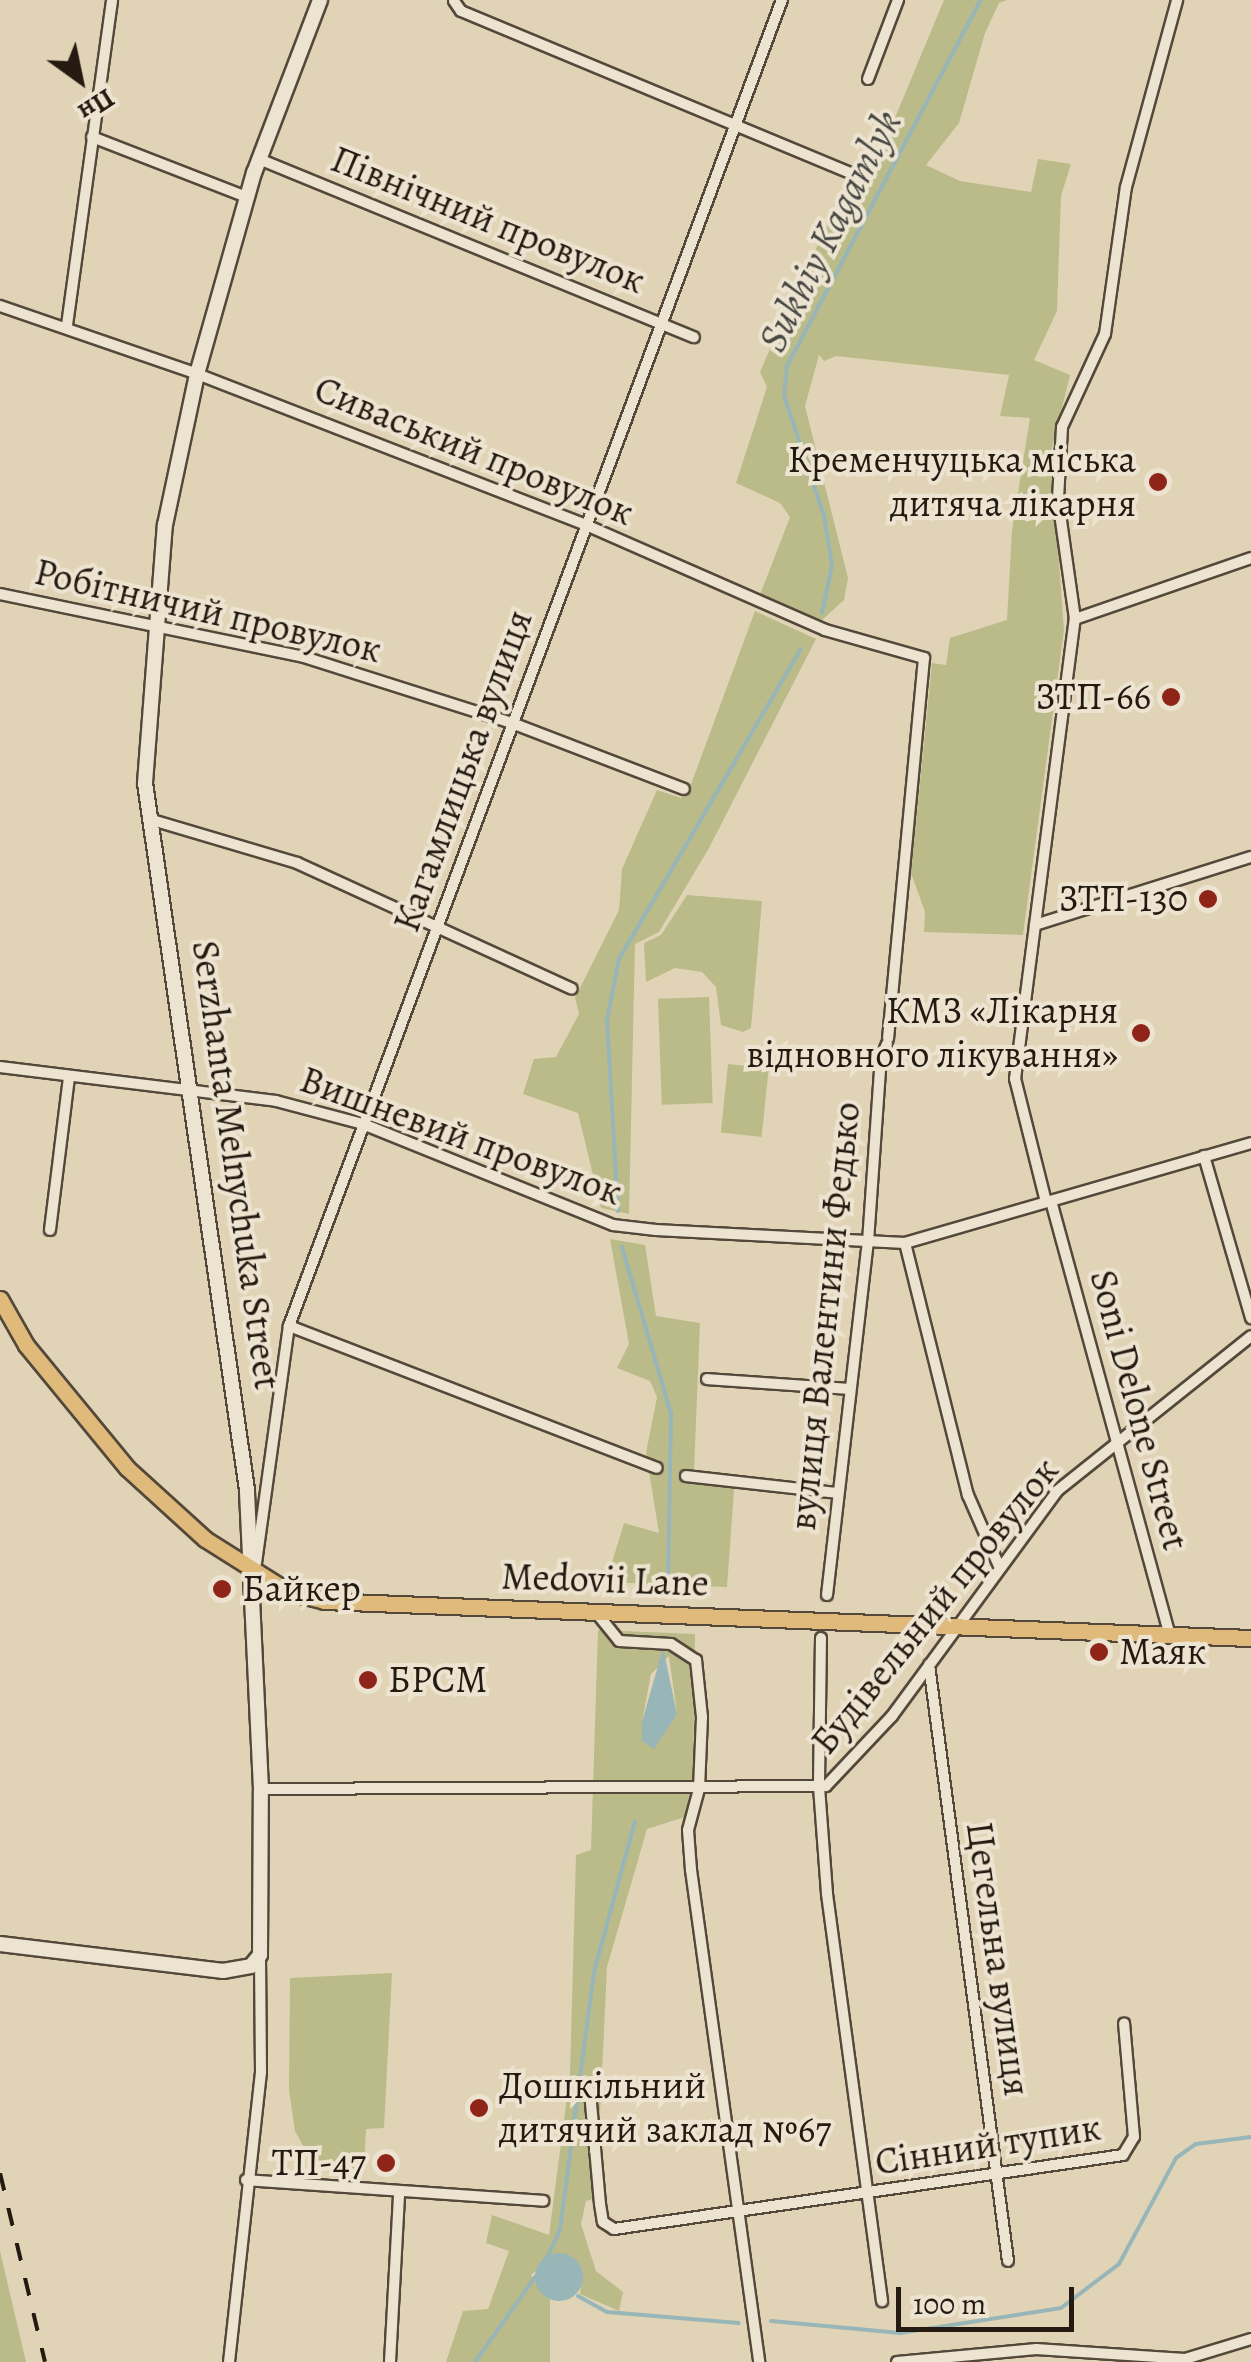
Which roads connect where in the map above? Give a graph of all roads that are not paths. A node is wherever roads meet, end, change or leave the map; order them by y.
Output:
1 (112, 0) edge
2 (320, 0) edge
3 (782, 0) edge
4 (898, 0) edge
5 (1178, 0) edge
6 (454, 1) edge
7 (868, 79) dead end
8 (736, 122) junction
9 (92, 137) junction
10 (260, 159) junction
11 (851, 174) dead end
12 (247, 197) junction
13 (0, 306) edge
14 (662, 323) junction
15 (67, 325) junction
16 (694, 337) dead end
17 (197, 374) junction
18 (586, 525) junction
19 (1251, 558) edge
20 (0, 594) edge
21 (1075, 618) junction
22 (155, 624) junction
23 (924, 658) joint
24 (512, 723) junction
25 (684, 789) dead end
26 (152, 820) junction
27 (1251, 858) edge
28 (1035, 926) junction
29 (436, 927) junction
30 (572, 989) dead end
31 (0, 1067) edge
32 (68, 1077) junction
33 (194, 1089) junction
34 (363, 1124) junction
35 (1251, 1143) edge
36 (1204, 1156) junction
37 (1049, 1202) junction
38 (50, 1230) dead end
39 (868, 1242) junction
40 (905, 1244) junction
41 (0, 1299) edge
42 (1251, 1318) edge
43 (289, 1326) junction
44 (1251, 1336) edge
45 (707, 1379) dead end
46 (849, 1389) junction
47 (1115, 1440) junction
48 (657, 1468) dead end
49 (686, 1476) dead end
50 (838, 1494) junction
51 (999, 1566) junction
52 (255, 1576) junction
53 (827, 1595) dead end
54 (595, 1612) junction
55 (957, 1626) junction
56 (1170, 1635) junction
57 (822, 1638) dead end
58 (1251, 1638) edge
59 (929, 1664) junction
60 (819, 1787) junction
61 (261, 1789) junction
62 (699, 1790) junction
63 (0, 1944) edge
64 (260, 1954) junction
65 (1124, 2023) dead end
66 (590, 2092) dead end
67 (997, 2174) junction
68 (246, 2180) junction
69 (868, 2193) junction
70 (399, 2194) junction
71 (543, 2201) dead end
72 (739, 2212) junction
73 (1008, 2261) dead end
74 (882, 2300) dead end
75 (1251, 2339) edge
76 (229, 2362) edge
77 (390, 2362) edge
78 (760, 2362) edge
79 (897, 2362) edge

1 - 9 street
2 - 10 street, Serzhanta Melnychuka Street
3 - 8 street, Кагамлицька вулиця
4 - 7 street
5 - 21 street, Soni Delone Street
6 - 8 street
8 - 11 street
8 - 14 street, Кагамлицька вулиця
9 - 12 street
9 - 15 street
10 - 12 street, Serzhanta Melnychuka Street
10 - 14 street, Північний провулок
12 - 17 street, Serzhanta Melnychuka Street
13 - 15 street, Сиваський провулок
14 - 16 street, Північний провулок
14 - 18 street, Кагамлицька вулиця
15 - 17 street, Сиваський провулок
17 - 18 street, Сиваський провулок
17 - 22 street, Serzhanta Melnychuka Street
18 - 23 street, Сиваський провулок
18 - 24 street, Кагамлицька вулиця
19 - 21 street
20 - 22 street, Робітничий провулок
21 - 28 street, Soni Delone Street
22 - 24 street, Робітничий провулок
22 - 26 street, Serzhanta Melnychuka Street
23 - 39 street, вулиця Валентини Федько
24 - 25 street, Робітничий провулок
24 - 29 street, Кагамлицька вулиця
26 - 29 street
26 - 33 street, Serzhanta Melnychuka Street
27 - 28 street
28 - 37 street, Soni Delone Street
29 - 30 street
29 - 34 street, Кагамлицька вулиця
31 - 32 street, Вишневий провулок
32 - 33 street, Вишневий провулок
32 - 38 street
33 - 34 street, Вишневий провулок
33 - 52 street, Serzhanta Melnychuka Street
34 - 39 street, Вишневий провулок
34 - 43 street, Кагамлицька вулиця
35 - 36 street, Вишневий провулок
36 - 37 street, Вишневий провулок
36 - 42 street
37 - 40 street, Вишневий провулок
37 - 47 street, Soni Delone Street
39 - 40 street, Вишневий провулок
39 - 46 street, вулиця Валентини Федько
40 - 51 street
41 - 52 main road
43 - 48 street
43 - 52 street, Кагамлицька вулиця
44 - 47 street, Будівельний провулок
45 - 46 street
46 - 50 street, вулиця Валентини Федько
47 - 51 street, Будівельний провулок
47 - 56 street, Soni Delone Street
49 - 50 street
50 - 53 street, вулиця Валентини Федько
51 - 55 street, Будівельний провулок
52 - 54 main road, Medovii Lane
52 - 61 street, Serzhanta Melnychuka Street
54 - 55 main road, Medovii Lane
54 - 62 street
55 - 56 main road, Medovii Lane
55 - 59 street, Будівельний провулок
56 - 58 main road, Medovii Lane
57 - 60 street
59 - 60 street, Будівельний провулок
59 - 67 street, Цегельна вулиця
60 - 62 street, Будівельний провулок
60 - 69 street
61 - 62 street, Будівельний провулок
61 - 64 street, Serzhanta Melnychuka Street
62 - 72 street
63 - 64 street
64 - 68 street, Serzhanta Melnychuka Street
65 - 67 street, Сінний тупик
66 - 72 street, Сінний тупик
67 - 69 street, Сінний тупик
67 - 73 street, Цегельна вулиця
68 - 70 street
68 - 76 street, Serzhanta Melnychuka Street
69 - 72 street, Сінний тупик
69 - 74 street
70 - 71 street
70 - 77 street
72 - 78 street
75 - 79 street

